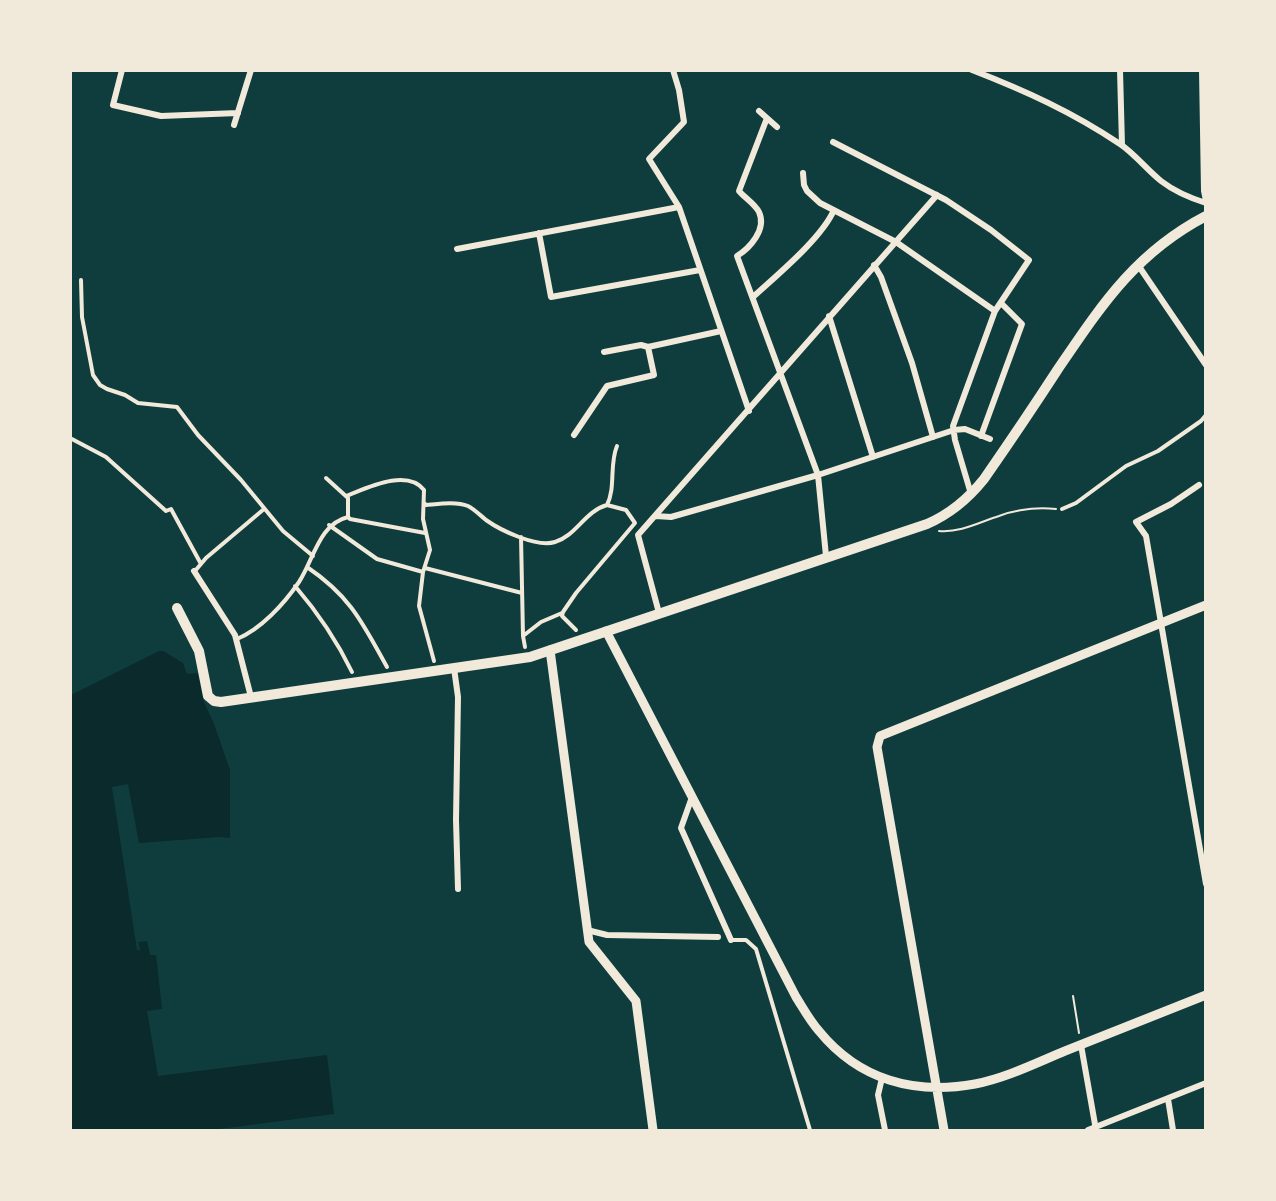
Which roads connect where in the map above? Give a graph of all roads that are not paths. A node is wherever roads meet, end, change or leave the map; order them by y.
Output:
1 (122, 70) edge
2 (251, 70) edge
3 (673, 70) edge
4 (972, 70) edge
5 (1120, 70) edge
6 (1202, 70) edge
7 (759, 111) dead end
8 (238, 113) junction
9 (767, 118) junction
10 (234, 126) dead end
11 (777, 127) dead end
12 (833, 142) dead end
13 (1122, 145) junction
14 (803, 173) dead end
15 (936, 195) junction
16 (1206, 202) edge
17 (679, 207) junction
18 (834, 210) junction
19 (1206, 216) edge
20 (539, 233) junction
21 (896, 242) junction
22 (457, 249) dead end
23 (874, 265) junction
24 (1138, 265) junction
25 (700, 270) junction
26 (81, 280) dead end
27 (753, 297) junction
28 (1001, 303) junction
29 (995, 311) junction
30 (829, 316) junction
31 (721, 331) junction
32 (648, 347) junction
33 (604, 352) dead end
34 (1202, 354) edge
35 (1206, 365) edge
36 (782, 374) junction
37 (749, 411) junction
38 (1206, 415) edge
39 (954, 430) junction
40 (574, 435) dead end
41 (981, 436) junction
42 (933, 437) junction
43 (70, 438) edge
44 (990, 439) dead end
45 (617, 446) dead end
46 (873, 457) junction
47 (818, 475) junction
48 (326, 478) dead end
49 (1199, 485) dead end
50 (971, 494) junction
51 (346, 496) junction
52 (424, 503) junction
53 (607, 505) junction
54 (264, 508) junction
55 (1062, 509) road end
56 (656, 516) junction
57 (348, 517) junction
58 (329, 525) junction
59 (425, 533) junction
60 (521, 537) junction
61 (313, 556) junction
62 (826, 556) junction
63 (201, 564) junction
64 (307, 567) junction
65 (424, 570) junction
66 (194, 571) joint
67 (295, 586) junction
68 (522, 593) junction
69 (1206, 605) edge
70 (177, 609) dead end
71 (563, 612) junction
72 (659, 613) junction
73 (1163, 623) junction
74 (576, 630) dead end
75 (606, 631) junction
76 (523, 636) junction
77 (237, 639) junction
78 (525, 647) dead end
79 (550, 650) junction
80 (434, 661) dead end
81 (387, 667) dead end
82 (454, 668) junction
83 (352, 672) dead end
84 (251, 697) junction
85 (692, 797) junction
86 (1206, 884) edge
87 (458, 889) dead end
88 (587, 930) junction
89 (718, 937) dead end
90 (731, 940) joint
91 (1206, 995) edge
92 (1081, 1045) junction
93 (882, 1078) junction
94 (1206, 1083) edge
95 (937, 1089) junction
96 (1168, 1099) junction
97 (1096, 1129) edge
98 (653, 1131) edge
99 (810, 1131) edge
100 (885, 1131) edge
101 (944, 1131) edge
102 (1088, 1131) edge
103 (1173, 1131) edge

1 - 8 street
2 - 8 street
3 - 17 street
4 - 13 street
5 - 13 street
6 - 16 street
7 - 9 street
8 - 10 street
9 - 11 street
9 - 27 street
12 - 15 street
13 - 16 street
14 - 18 street
15 - 21 street
15 - 28 street
17 - 20 street
17 - 25 street
18 - 21 street
18 - 27 street
19 - 24 main road
20 - 22 street
20 - 25 street
21 - 23 street
21 - 29 street
23 - 30 street
23 - 42 street
24 - 34 street
24 - 50 main road
25 - 31 street
26 - 54 lane
27 - 36 street
28 - 29 street
28 - 41 street
29 - 39 street
30 - 36 street
30 - 46 street
31 - 32 street
31 - 37 street
32 - 33 street
32 - 40 street
34 - 35 street
36 - 37 street
36 - 47 street
37 - 56 street
38 - 55 lane
39 - 41 street
39 - 42 street
39 - 50 street
41 - 44 street
42 - 46 street
43 - 63 lane
45 - 53 lane
46 - 47 street
47 - 56 street
47 - 62 street
48 - 51 lane
49 - 73 street
50 - 62 main road
51 - 52 lane
51 - 57 lane
52 - 59 lane
52 - 60 lane
53 - 60 lane
53 - 71 lane
54 - 61 lane
54 - 63 lane
56 - 72 street
57 - 58 lane
57 - 59 lane
58 - 61 lane
58 - 65 lane
59 - 65 lane
60 - 68 lane
61 - 64 lane
62 - 72 main road
63 - 66 lane
64 - 67 lane
64 - 81 lane
65 - 68 lane
65 - 80 lane
66 - 77 street
67 - 77 lane
67 - 83 lane
68 - 76 lane
69 - 73 street
70 - 84 main road
71 - 74 lane
71 - 76 lane
72 - 75 main road
73 - 86 street
73 - 95 street
75 - 79 main road
75 - 85 street
76 - 78 lane
77 - 84 street
79 - 82 main road
79 - 88 street
82 - 84 main road
82 - 87 street
85 - 90 street
85 - 93 street
88 - 89 street
88 - 98 street
90 - 99 lane
91 - 92 street
92 - 95 street
92 - 97 street
93 - 95 street
93 - 100 street
94 - 96 street
95 - 101 street
96 - 97 street
96 - 103 street
97 - 102 street

